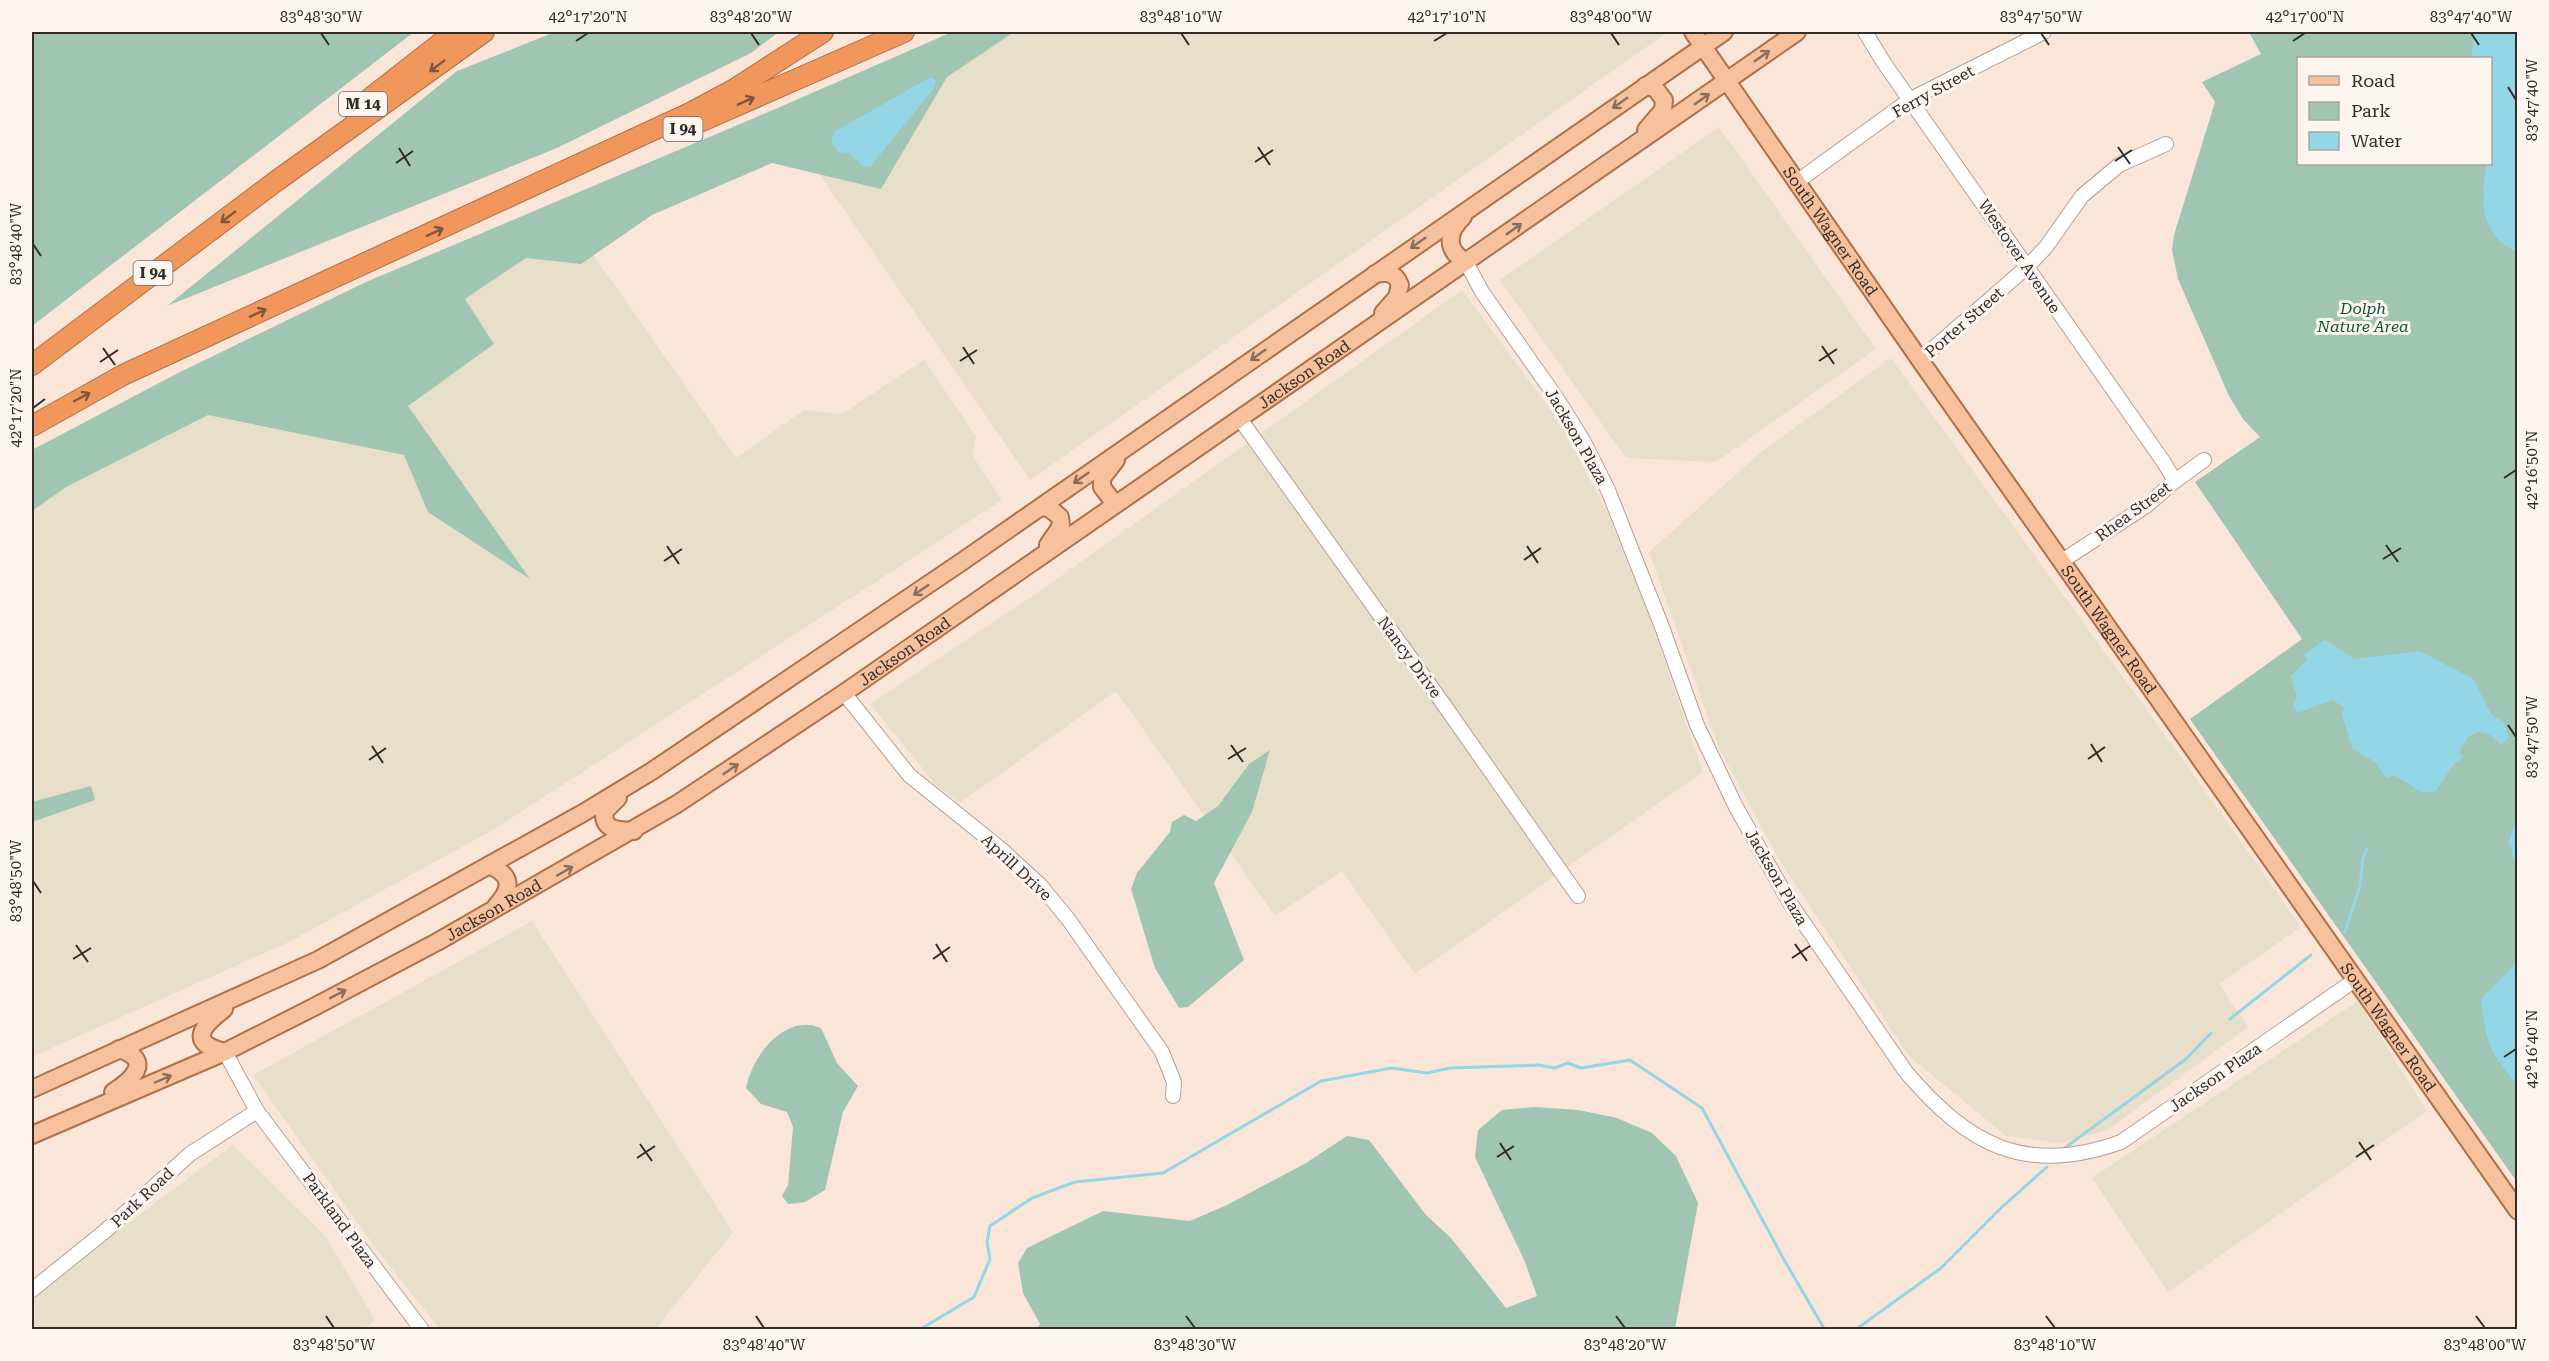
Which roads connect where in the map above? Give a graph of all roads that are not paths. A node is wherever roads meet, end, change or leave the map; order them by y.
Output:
1 (455, 32) edge
2 (484, 32) edge
3 (823, 32) edge
4 (904, 32) edge
5 (1693, 32) edge
6 (1724, 32) edge
7 (1770, 32) edge
8 (1865, 32) edge
9 (2044, 32) edge
10 (1790, 36) edge
11 (1703, 46) junction
12 (1728, 81) junction
13 (1645, 86) junction
14 (1911, 99) junction
15 (2166, 144) dead end
16 (1620, 156) junction
17 (1798, 181) junction
18 (275, 182) junction
19 (1483, 198) junction
20 (460, 221) junction
21 (1466, 262) junction
22 (2028, 266) junction
23 (1375, 274) junction
24 (1364, 333) junction
25 (1920, 360) junction
26 (32, 364) edge
27 (1240, 418) junction
28 (32, 426) edge
29 (1131, 444) junction
30 (2204, 460) dead end
31 (2175, 481) junction
32 (1115, 504) junction
33 (1041, 507) junction
34 (2062, 561) junction
35 (1030, 563) junction
36 (844, 693) junction
37 (652, 771) junction
38 (634, 831) junction
39 (489, 865) junction
40 (1578, 896) dead end
41 (489, 913) junction
42 (2355, 980) junction
43 (243, 993) junction
44 (118, 1049) junction
45 (225, 1052) junction
46 (32, 1089) edge
47 (1173, 1096) dead end
48 (257, 1111) junction
49 (83, 1113) junction
50 (32, 1135) edge
51 (2517, 1211) edge
52 (32, 1290) edge
53 (422, 1329) edge

1 - 18 highway, M 14
2 -> 18 highway, I 94
3 - 20 highway
20 -> 4 highway, I 94
5 - 11 main road, South Wagner Road
6 - 11 main road
7 - 10 main road
8 - 14 street, Westover Avenue
9 - 14 street, Ferry Street
12 -> 10 main road, Jackson Road
11 - 12 main road, South Wagner Road
11 - 13 main road
16 -> 12 main road, Jackson Road
12 - 17 main road, South Wagner Road
13 - 16 main road
13 -> 19 main road
14 - 17 street, Ferry Street
14 - 22 street, Westover Avenue
15 - 22 street, Porter Street
21 -> 16 main road, Jackson Road
17 - 25 main road, South Wagner Road
18 -> 26 highway, I 94
19 - 21 main road
19 -> 23 main road
28 -> 20 highway, I 94
21 - 24 main road, Jackson Road
21 - 42 street, Jackson Plaza
22 - 25 street, Porter Street
22 - 31 street, Westover Avenue
23 - 24 main road
23 -> 29 main road
24 - 27 main road, Jackson Road
25 - 34 main road, South Wagner Road
27 - 32 main road, Jackson Road
27 - 40 street, Nancy Drive
29 - 32 main road
29 -> 33 main road
30 - 31 street, Rhea Street
31 - 34 street, Rhea Street
32 - 35 main road, Jackson Road
33 - 35 main road
33 -> 37 main road
34 - 42 main road, South Wagner Road
35 - 36 main road, Jackson Road
38 -> 36 main road, Jackson Road
36 - 47 street, Aprill Drive
37 - 38 main road
37 - 39 main road
41 -> 38 main road, Jackson Road
39 - 41 main road
39 - 43 main road
45 -> 41 main road, Jackson Road
42 - 51 main road, South Wagner Road
43 - 44 main road
43 - 45 main road
44 - 46 main road
44 - 49 main road
45 - 48 street, Parkland Plaza
49 -> 45 main road, Jackson Road
48 - 52 street, Park Road
48 - 53 street, Parkland Plaza
49 - 50 main road, Jackson Road

